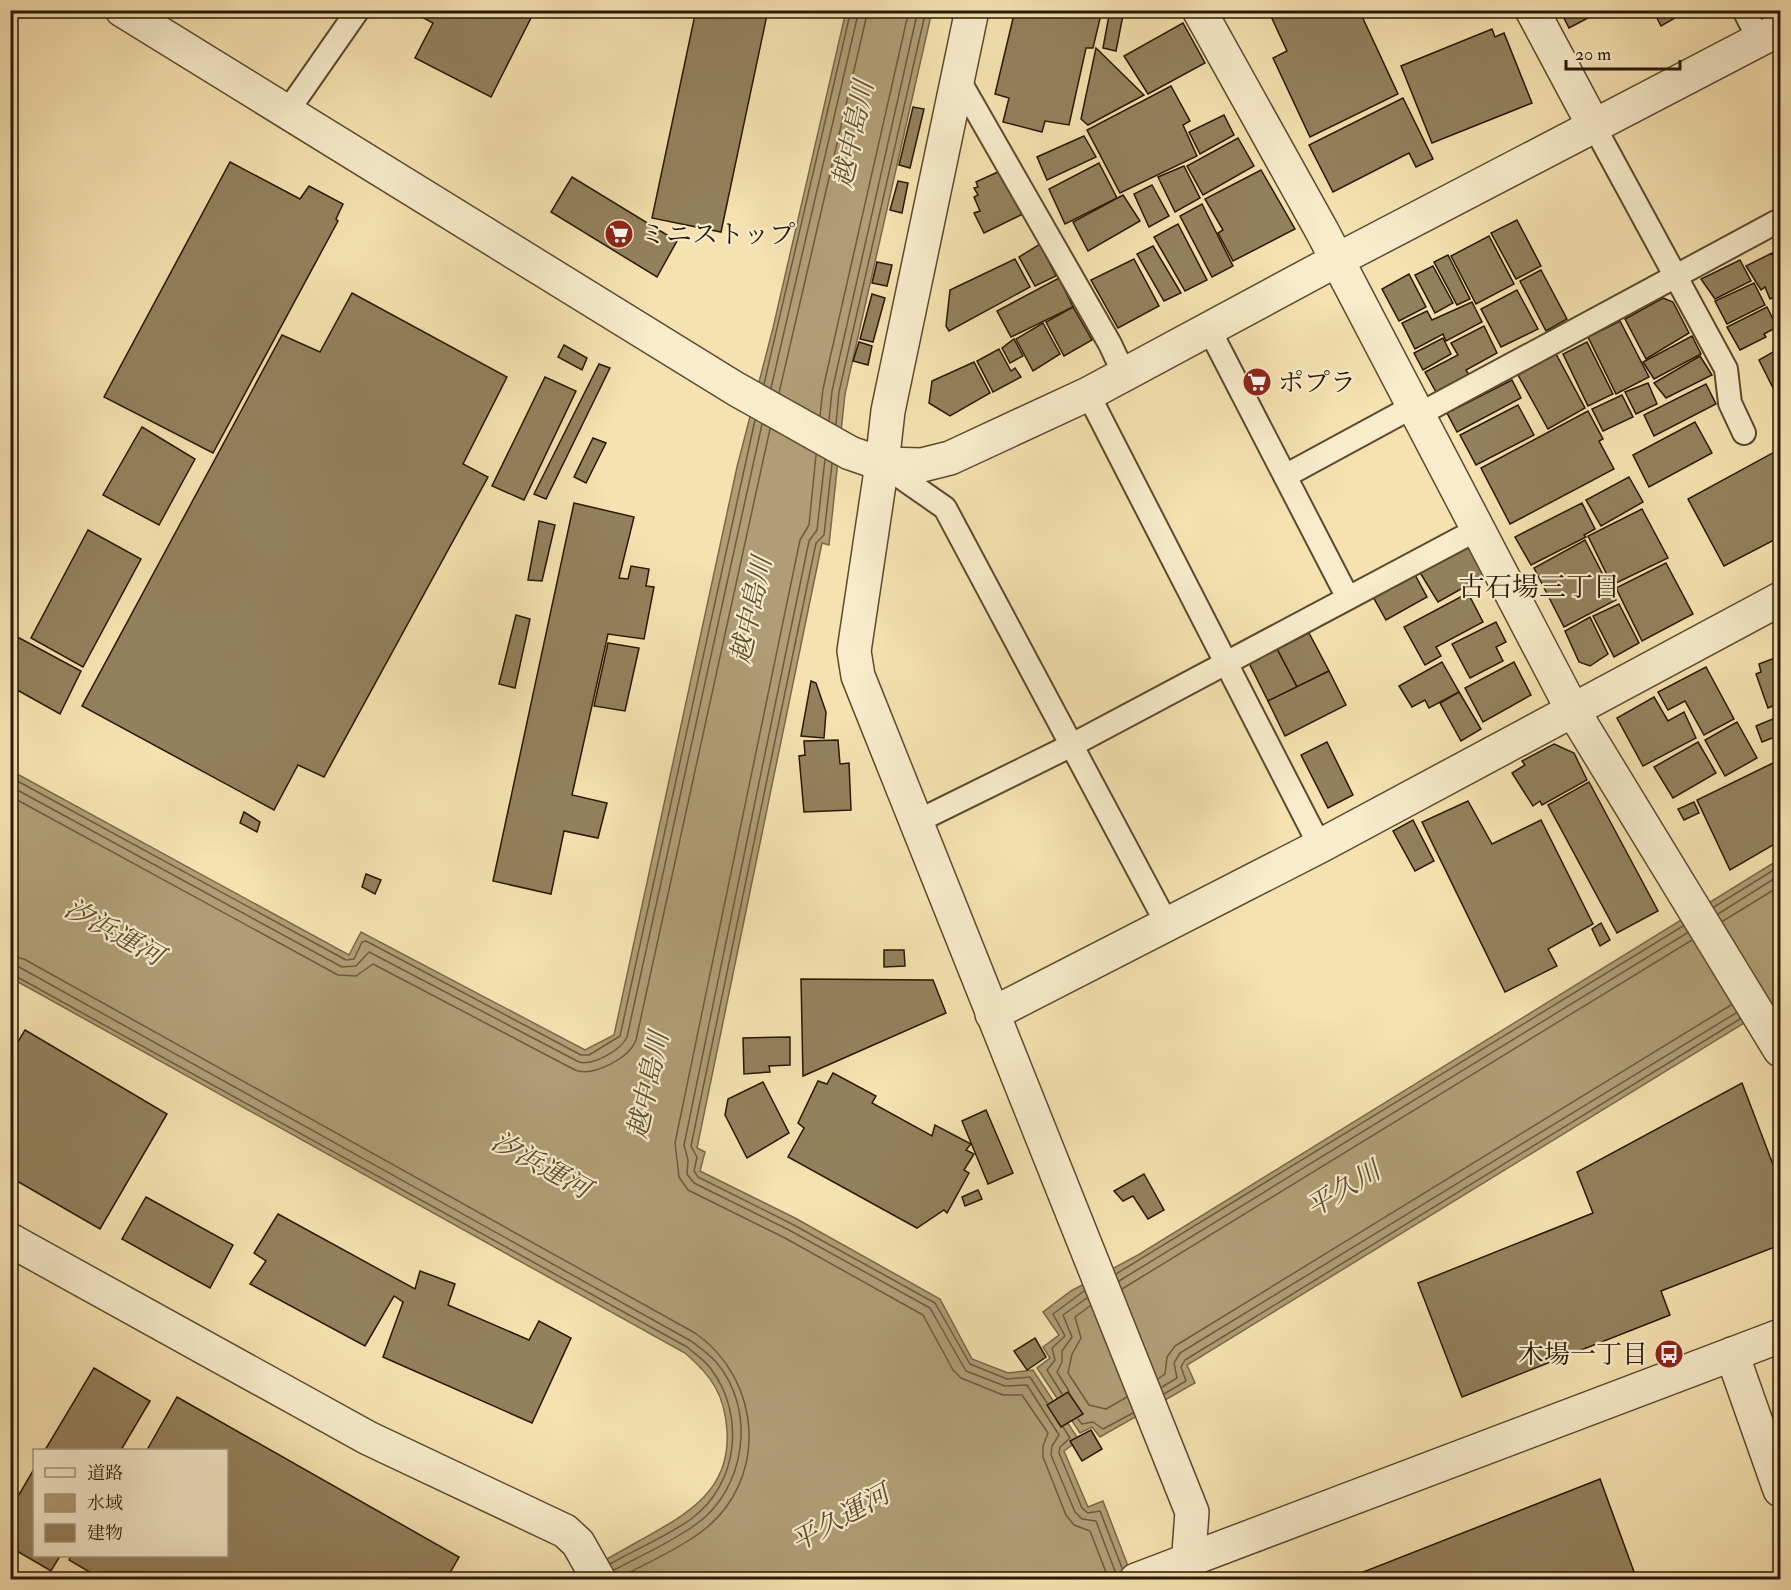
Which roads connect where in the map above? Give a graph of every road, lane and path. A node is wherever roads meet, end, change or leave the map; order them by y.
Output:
1 (122, 10) edge
2 (358, 10) edge
3 (972, 10) edge
4 (1199, 10) edge
5 (1532, 10) edge
6 (1744, 10) edge
7 (1770, 34) edge
8 (956, 75) junction
9 (287, 112) junction
10 (1595, 128) junction
11 (1780, 220) edge
12 (1337, 260) junction
13 (1676, 276) junction
14 (1209, 329) junction
15 (1124, 374) junction
16 (1088, 394) junction
17 (1416, 411) junction
18 (1744, 433) dead end
19 (882, 464) junction
20 (1285, 476) junction
21 (1478, 529) junction
22 (1348, 598) junction
23 (1780, 598) edge
24 (1226, 662) junction
25 (1572, 710) junction
26 (1072, 745) junction
27 (918, 821) junction
28 (1320, 846) junction
29 (1167, 924) junction
30 (992, 1014) junction
31 (1780, 1050) edge
32 (10, 1240) edge
33 (1780, 1336) edge
34 (1732, 1354) junction
35 (1780, 1490) edge
36 (1188, 1569) edge
37 (599, 1580) edge
38 (1136, 1580) edge

1 - 9 street
2 - 9 lane
3 - 8 street
4 - 12 street
5 - 10 street
6 - 7 lane
7 - 10 street
8 - 15 lane
8 - 19 street
9 - 19 street
10 - 12 street
10 - 13 lane
11 - 13 lane
12 - 14 street
12 - 17 street
13 - 17 lane
13 - 18 lane
14 - 15 street
14 - 20 lane
15 - 16 street
16 - 19 street
16 - 24 lane
17 - 20 lane
17 - 21 street
19 - 26 lane
19 - 27 street
20 - 22 lane
21 - 22 lane
21 - 25 street
22 - 24 lane
23 - 25 street
24 - 26 lane
24 - 28 lane
25 - 28 street
25 - 31 street
26 - 27 lane
26 - 29 lane
27 - 30 street
28 - 29 street
29 - 30 street
30 - 36 street
32 - 37 street
33 - 34 street
34 - 35 street
34 - 36 street
36 - 38 street

